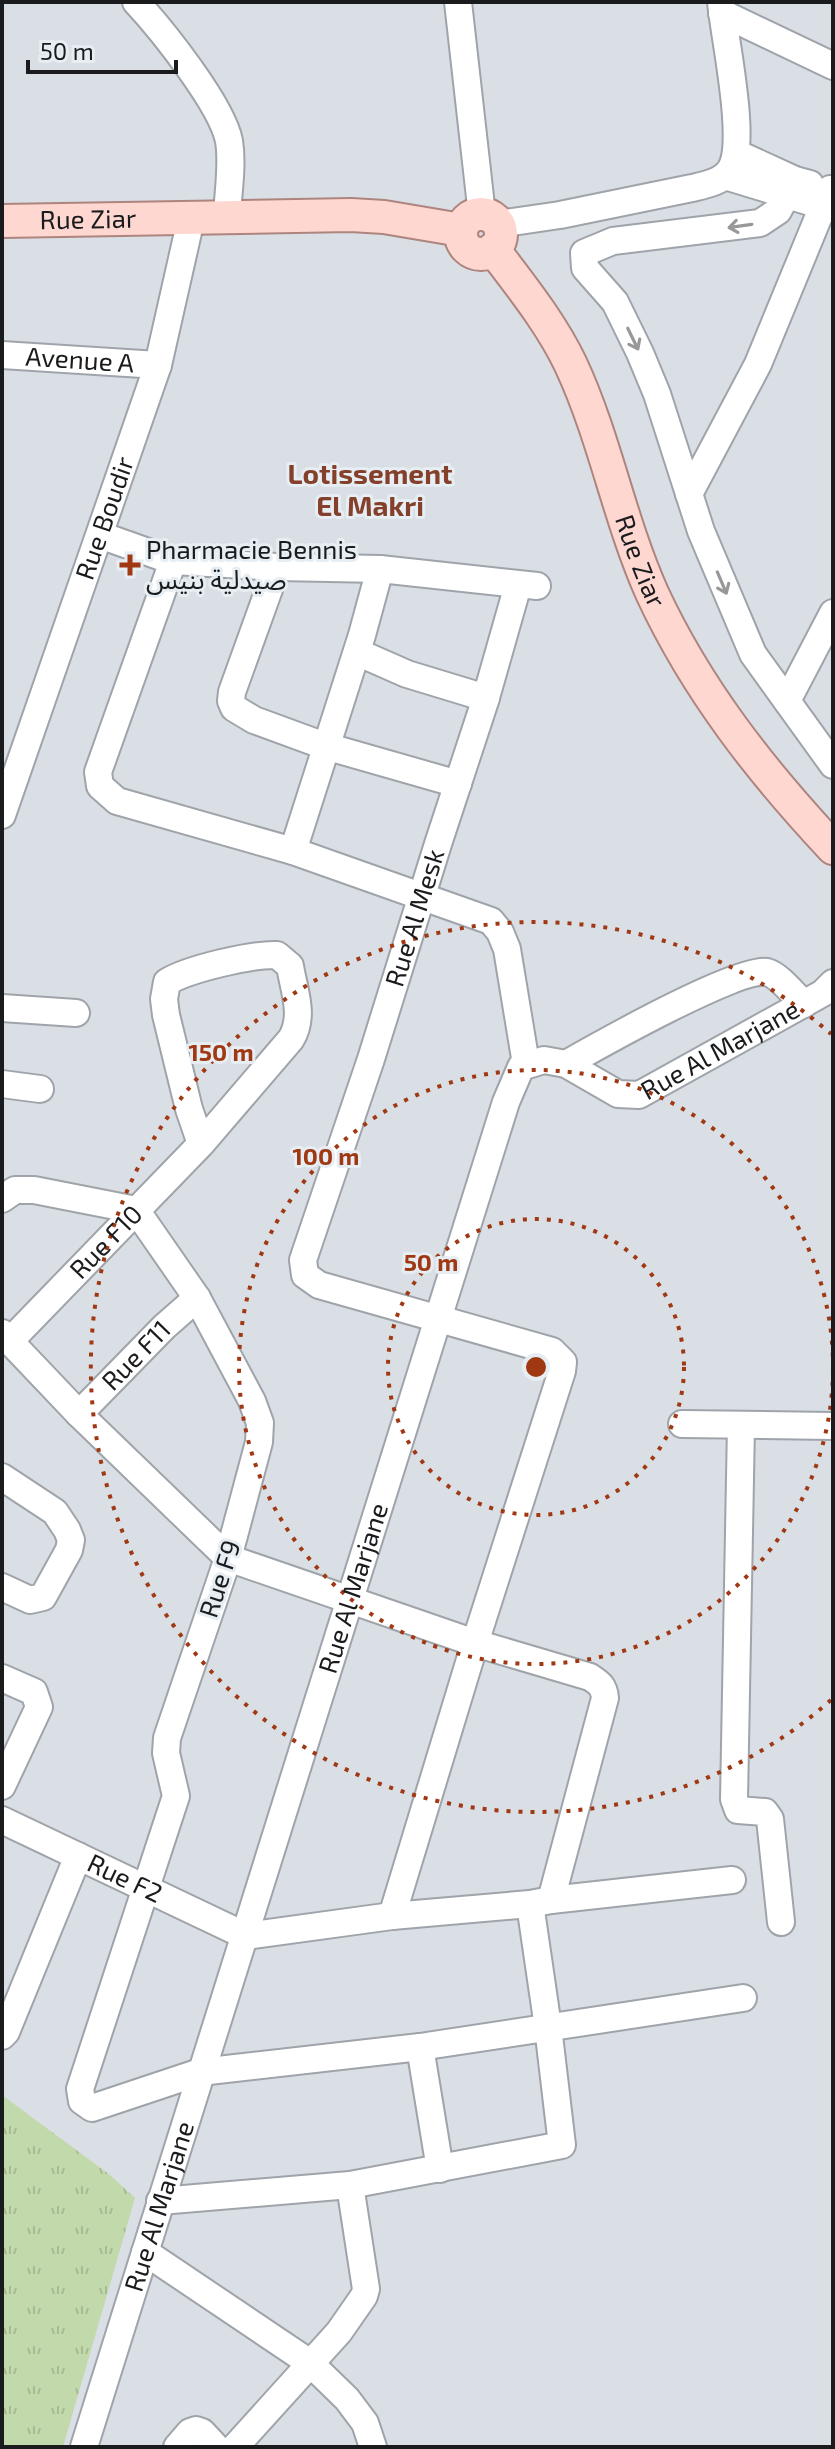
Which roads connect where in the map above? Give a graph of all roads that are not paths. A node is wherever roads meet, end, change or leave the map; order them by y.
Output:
1 (136, 2) edge
2 (458, 2) edge
3 (722, 8) edge
4 (161, 15) edge
5 (833, 66) edge
6 (730, 164) junction
7 (791, 187) junction
8 (227, 216) junction
9 (826, 216) edge
10 (191, 219) junction
11 (2, 221) edge
12 (484, 229) junction
13 (2, 355) edge
14 (158, 365) junction
15 (692, 503) junction
16 (100, 535) junction
17 (173, 561) junction
18 (277, 567) junction
19 (380, 569) junction
20 (833, 613) edge
21 (357, 652) junction
22 (486, 698) junction
23 (787, 701) junction
24 (325, 746) junction
25 (833, 765) edge
26 (458, 784) junction
27 (2, 815) edge
28 (833, 848) edge
29 (293, 851) junction
30 (422, 896) junction
31 (833, 983) edge
32 (804, 1004) junction
33 (2, 1008) edge
34 (76, 1013) dead end
35 (526, 1064) junction
36 (566, 1064) junction
37 (2, 1084) edge
38 (40, 1089) dead end
39 (201, 1144) junction
40 (2, 1199) edge
41 (136, 1210) junction
42 (197, 1298) junction
43 (439, 1319) junction
44 (6, 1337) edge
45 (79, 1414) junction
46 (682, 1424) dead end
47 (741, 1425) junction
48 (833, 1426) edge
49 (2, 1477) edge
50 (228, 1558) junction
51 (2, 1587) edge
52 (350, 1602) junction
53 (475, 1643) junction
54 (2, 1678) edge
55 (2, 1786) edge
56 (2, 1820) edge
57 (78, 1856) junction
58 (732, 1880) dead end
59 (145, 1887) junction
60 (540, 1902) junction
61 (392, 1916) junction
62 (781, 1922) dead end
63 (246, 1936) junction
64 (743, 1998) dead end
65 (548, 2027) junction
66 (2, 2036) edge
67 (420, 2047) junction
68 (200, 2072) junction
69 (440, 2169) junction
70 (350, 2185) junction
71 (160, 2201) junction
72 (145, 2252) junction
73 (310, 2363) junction
74 (84, 2447) edge
75 (177, 2447) edge
76 (216, 2447) edge
77 (235, 2447) edge
78 (373, 2447) edge

1 - 4 street
2 - 12 street
3 - 5 street
3 - 6 street
4 - 8 street
6 - 7 street
6 - 12 street
7 - 9 street
7 -> 15 street
8 - 10 main road, Rue Ziar
8 - 12 main road, Rue Ziar
9 - 15 street
10 - 11 main road, Rue Ziar
10 - 14 street, Rue Boudir
12 - 28 main road, Rue Ziar
13 - 14 street, Avenue A
14 - 16 street, Rue Boudir
15 -> 23 street
16 - 17 street
16 - 27 street, Rue Boudir
17 - 18 street
17 - 29 street
18 - 19 street
18 - 24 street
19 - 21 street
19 - 22 street, Rue Al Mesk
20 - 23 street
21 - 22 street
21 - 24 street
22 - 26 street, Rue Al Mesk
23 - 25 street
24 - 26 street
24 - 29 street
26 - 30 street, Rue Al Mesk
29 - 30 street
30 - 35 street
30 - 43 street, Rue Al Mesk
31 - 32 street, Rue Al Marjane
32 - 36 street, Rue Al Marjane
32 - 36 street
33 - 34 street
35 - 36 street, Rue Al Marjane
35 - 43 street, Rue Al Marjane
37 - 38 street
39 - 39 street, Rue F10
39 - 41 street, Rue F10
40 - 41 street
41 - 42 street, Rue F9
41 - 44 street, Rue F10
42 - 45 street, Rue F11
42 - 50 street, Rue F9
43 - 52 street, Rue Al Marjane
43 - 53 street
44 - 45 street
45 - 50 street
46 - 47 street
47 - 48 street
47 - 62 street
49 - 51 street
50 - 52 street
50 - 59 street, Rue F9
52 - 53 street
52 - 63 street, Rue Al Marjane
53 - 60 street
53 - 61 street
54 - 55 street
56 - 57 street, Rue F2
57 - 59 street, Rue F2
57 - 66 street
58 - 60 street
59 - 63 street, Rue F2
59 - 68 street, Rue F9
60 - 61 street
60 - 65 street
61 - 63 street
63 - 68 street, Rue Al Marjane
64 - 65 street
65 - 67 street
65 - 69 street
67 - 68 street
67 - 69 street
68 - 71 street, Rue Al Marjane
69 - 70 street
70 - 71 street
70 - 73 street
71 - 72 street, Rue Al Marjane
72 - 73 street
72 - 74 street, Rue Al Marjane
73 - 77 street
73 - 78 street
75 - 76 street

